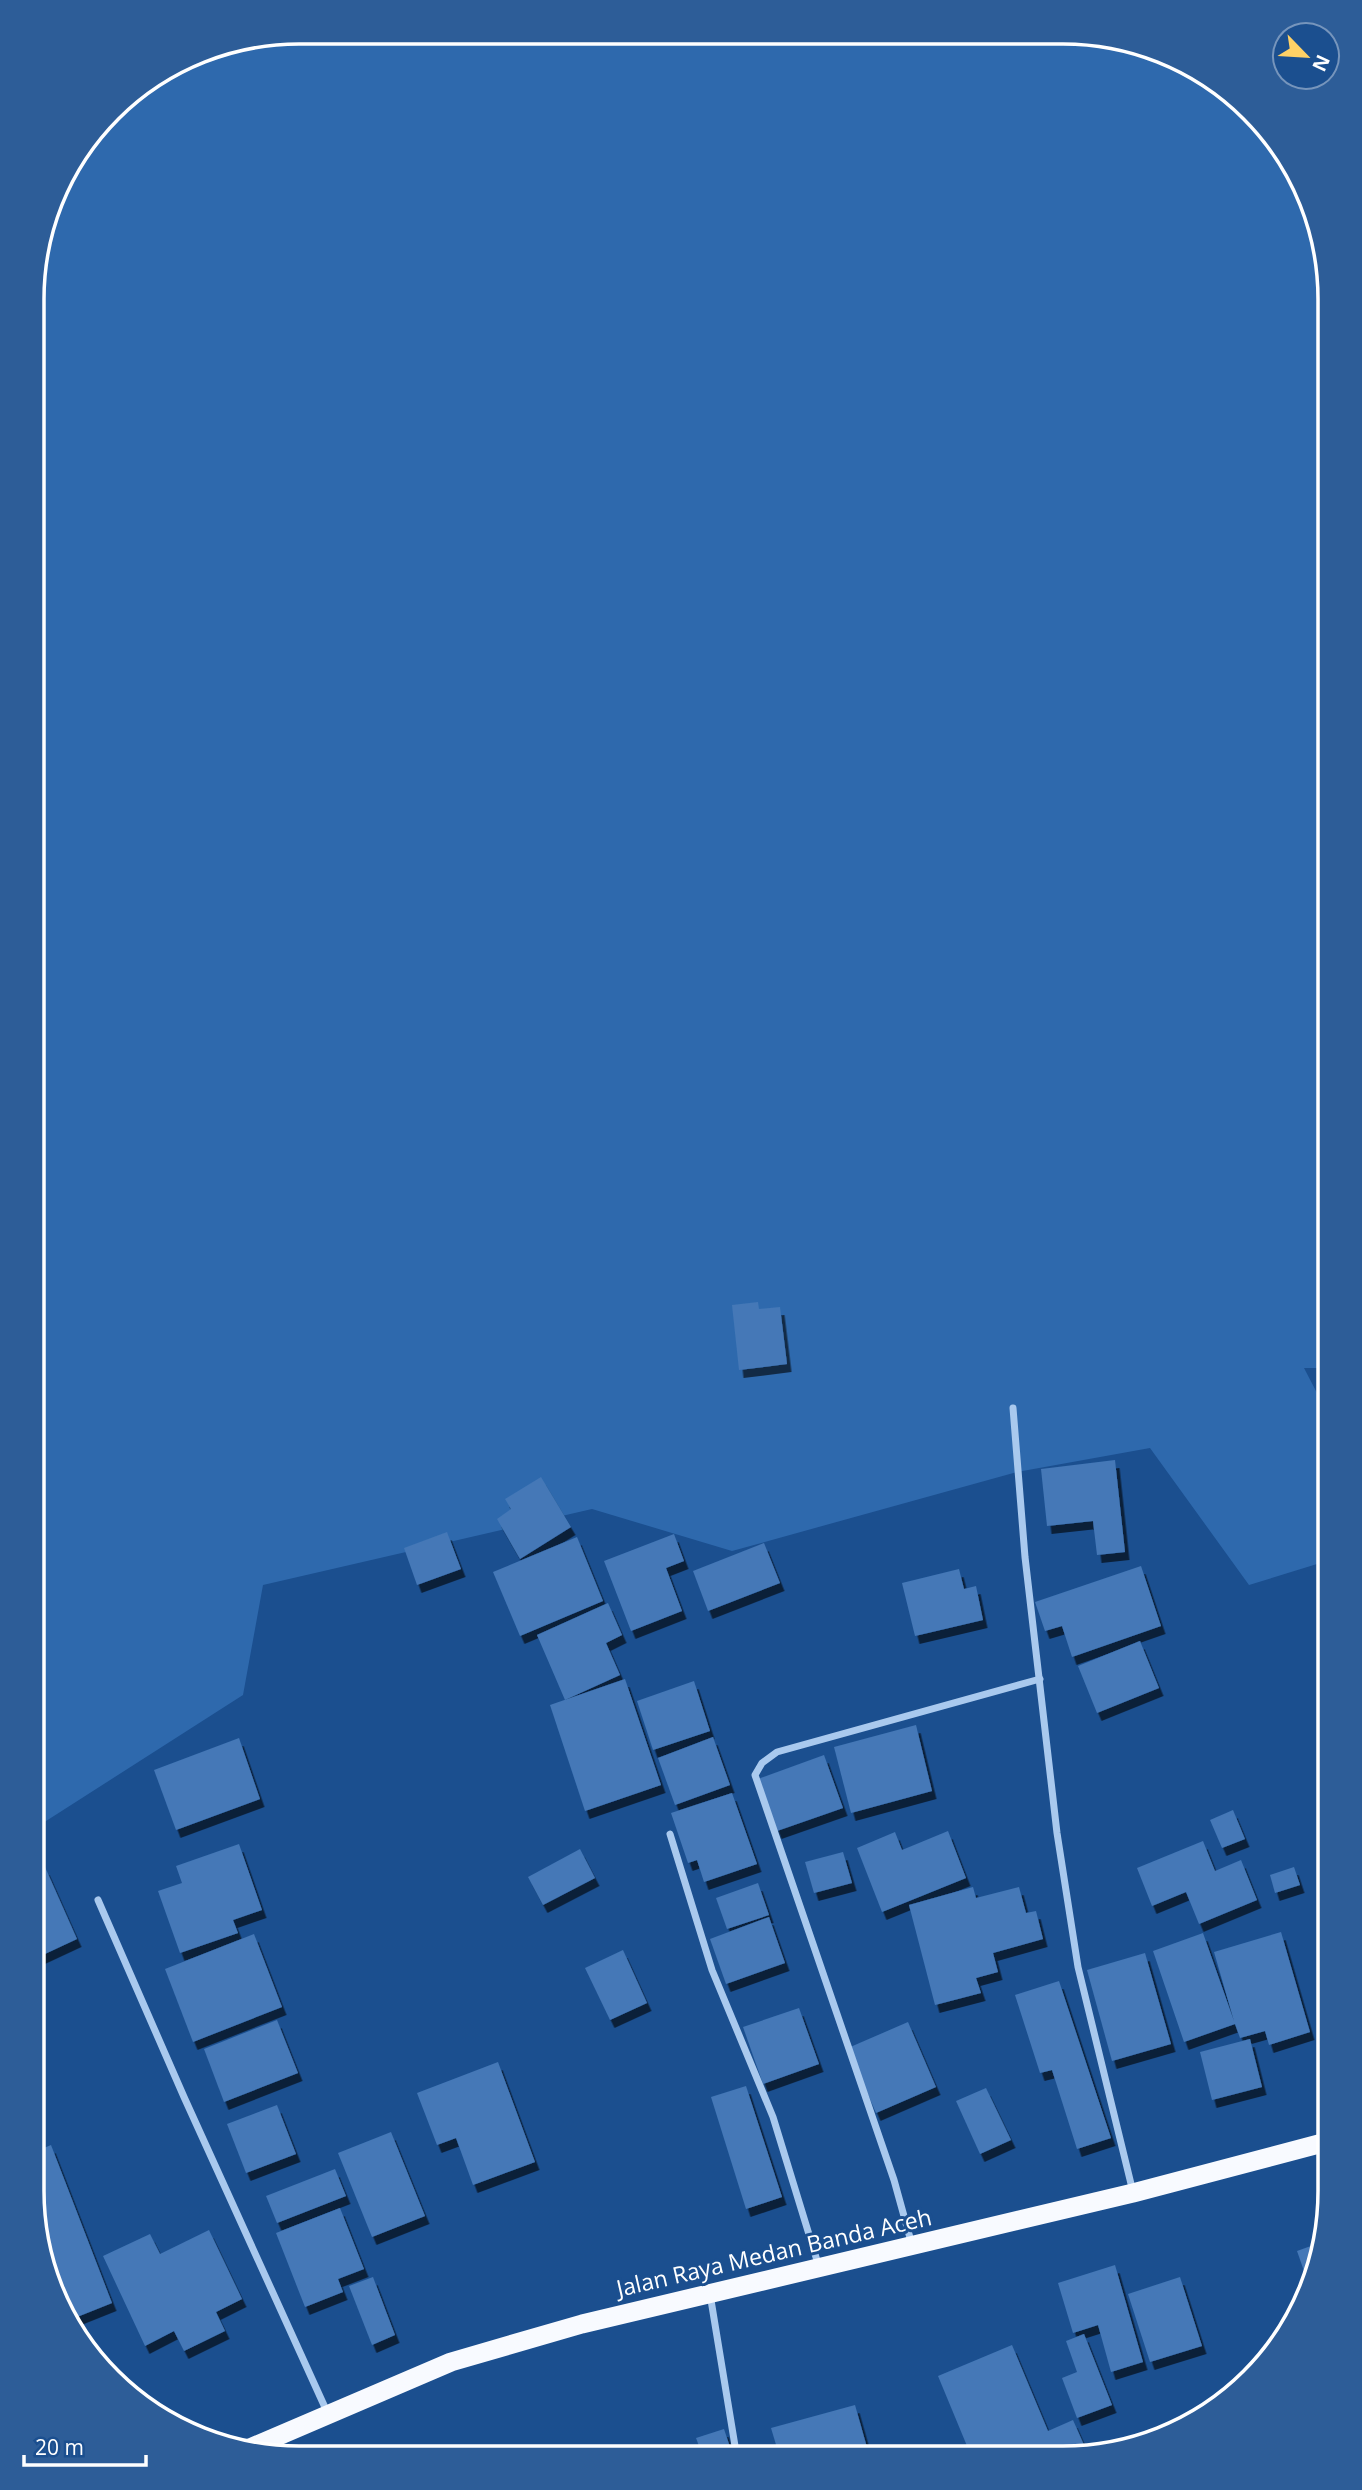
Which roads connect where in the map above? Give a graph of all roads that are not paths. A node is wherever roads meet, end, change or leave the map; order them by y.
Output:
1 (1013, 1408) dead end
2 (1040, 1679) junction
3 (670, 1834) dead end
4 (98, 1900) dead end
5 (1318, 2144) edge
6 (1133, 2193) junction
7 (912, 2245) junction
8 (819, 2267) junction
9 (710, 2294) junction
10 (328, 2414) junction
11 (261, 2443) edge
12 (735, 2446) edge

1 - 2 street
2 - 6 street
2 - 7 street
3 - 8 street
4 - 10 street
5 - 6 highway, Jalan Raya Medan Banda Aceh
6 - 7 highway, Jalan Raya Medan Banda Aceh
7 - 8 highway, Jalan Raya Medan Banda Aceh
8 - 9 highway, Jalan Raya Medan Banda Aceh
9 - 10 highway, Jalan Raya Medan Banda Aceh
9 - 12 street
10 - 11 highway, Jalan Raya Medan Banda Aceh

